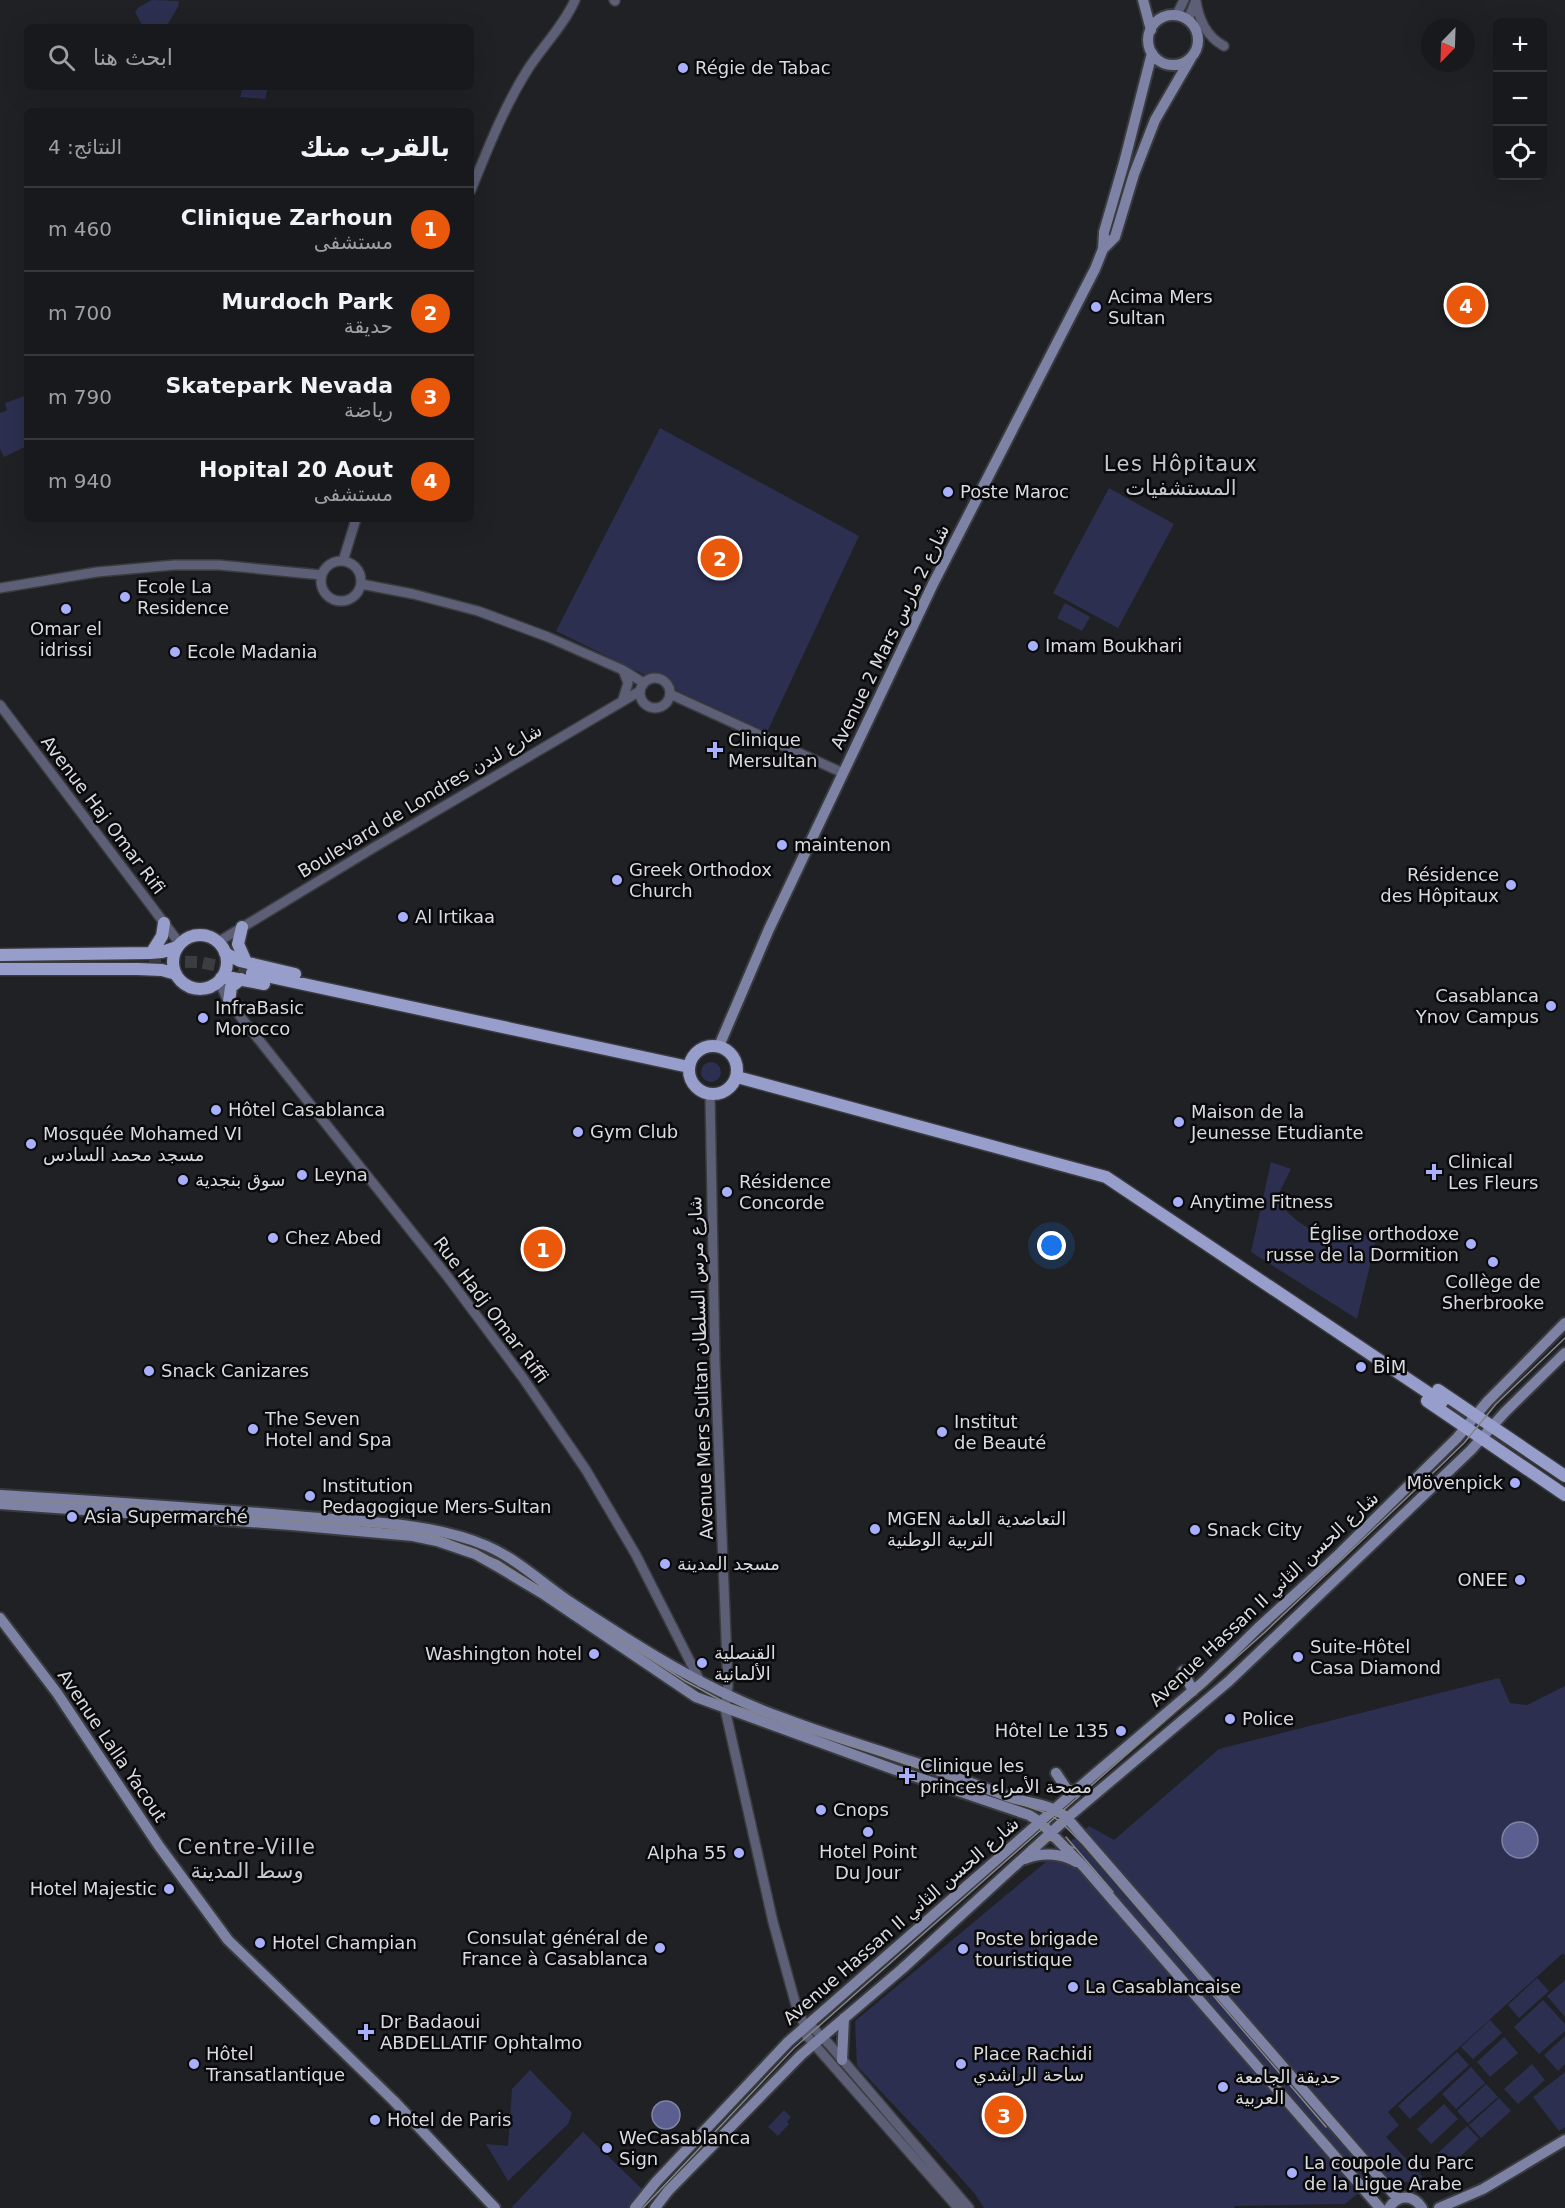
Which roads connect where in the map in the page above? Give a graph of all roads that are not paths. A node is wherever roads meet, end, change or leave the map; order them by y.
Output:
1 (581, 0) edge
2 (1143, 0) edge
3 (1149, 0) edge
4 (1184, 0) edge
5 (1197, 0) edge
6 (573, 3) edge
7 (1176, 16) junction
8 (1160, 19) junction
9 (1188, 20) junction
10 (1150, 30) junction
11 (1224, 46) dead end
12 (1152, 53) junction
13 (1191, 58) junction
14 (474, 183) edge
15 (1103, 249) junction
16 (355, 522) edge
17 (343, 561) junction
18 (322, 575) junction
19 (361, 584) junction
20 (0, 588) edge
21 (623, 670) junction
22 (642, 687) junction
23 (670, 694) junction
24 (623, 699) junction
25 (0, 705) edge
26 (843, 772) junction
27 (164, 923) junction
28 (242, 927) junction
29 (178, 946) junction
30 (221, 948) junction
31 (0, 955) edge
32 (151, 957) junction
33 (0, 962) edge
34 (0, 969) edge
35 (246, 971) junction
36 (176, 974) junction
37 (220, 980) junction
38 (229, 1002) junction
39 (720, 1046) junction
40 (689, 1067) junction
41 (737, 1077) junction
42 (710, 1094) junction
43 (1256, 1277) junction
44 (1565, 1323) edge
45 (1565, 1353) edge
46 (1442, 1402) tunnel mouth
47 (1476, 1415) junction
48 (1493, 1427) junction
49 (1466, 1428) junction
50 (1482, 1439) junction
51 (1505, 1446) tunnel mouth
52 (1565, 1476) edge
53 (1565, 1486) edge
54 (0, 1495) edge
55 (1565, 1495) edge
56 (0, 1504) edge
57 (0, 1618) edge
58 (1183, 1671) dead end
59 (701, 1683) junction
60 (1193, 1691) junction
61 (727, 1696) junction
62 (725, 1709) junction
63 (1056, 1773) dead end
64 (1074, 1793) junction
65 (1054, 1809) junction
66 (1067, 1818) junction
67 (1040, 1822) junction
68 (1051, 1833) junction
69 (1014, 1866) junction
70 (1084, 1867) junction
71 (844, 2018) junction
72 (805, 2026) junction
73 (823, 2036) junction
74 (814, 2044) junction
75 (842, 2060) junction
76 (1565, 2140) edge
77 (1398, 2199) junction
78 (495, 2208) edge
79 (635, 2208) edge
80 (655, 2208) edge
81 (958, 2208) edge
82 (969, 2208) edge
83 (1380, 2208) edge
84 (1389, 2208) edge
85 (1422, 2208) edge
86 (1439, 2208) edge

1 - 6 street
2 - 10 main road
3 - 8 main road
4 - 7 street
5 - 9 street
5 - 11 street
6 - 14 street
7 - 8 main road
7 - 9 main road
8 - 10 main road
9 - 13 main road
10 - 12 main road
12 - 13 main road
12 - 15 main road, Avenue 2 Mars شارع 2 مارس
13 - 15 main road, Avenue 2 Mars شارع 2 مارس
15 - 26 main road, Avenue 2 Mars شارع 2 مارس
16 - 17 street
17 - 18 street
17 - 19 street
18 - 19 street
18 - 20 street
19 - 21 street
21 - 22 street
21 - 24 street
22 - 23 street
22 - 23 street
22 - 24 street, Boulevard de Londres شارع لندن
23 - 26 street
24 - 28 street, Boulevard de Londres شارع لندن
25 - 27 street, Avenue Haj Omar Rifi
26 - 39 main road, Avenue 2 Mars شارع 2 مارس
27 - 29 street, Avenue Haj Omar Rifi
27 - 32 main road
28 - 30 street, Boulevard de Londres شارع لندن
28 - 35 main road
29 - 30 main road
29 - 32 main road
29 - 36 main road
30 - 35 main road
30 - 37 main road
31 - 32 main road
32 - 33 main road
34 - 36 main road
35 - 37 main road
35 - 38 main road
35 - 40 main road
36 - 37 main road
37 - 38 street, Rue Hadj Omar Riffi
38 - 59 street, Rue Hadj Omar Riffi
39 - 40 main road
39 - 41 main road
40 - 42 main road
41 - 42 main road
41 - 43 main road
42 - 61 street, Avenue Mers Sultan شارع مرس السلطان
43 - 46 main road
43 - 47 main road
43 - 49 main road
44 - 47 main road, Avenue Hassan II شارع الحسن الثاني
45 - 48 main road, Avenue Hassan II شارع الحسن الثاني
47 - 48 main road
47 - 49 main road, Avenue Hassan II شارع الحسن الثاني
48 - 50 main road, Avenue Hassan II شارع الحسن الثاني
48 - 52 main road
49 - 50 main road
49 - 60 main road, Avenue Hassan II شارع الحسن الثاني
50 - 55 main road
50 - 66 main road, Avenue Hassan II شارع الحسن الثاني
51 - 53 main road
54 - 59 main road
56 - 62 main road
57 - 78 main road, Avenue Lalla Yacout
58 - 60 main road
59 - 61 main road
60 - 64 main road, Avenue Hassan II شارع الحسن الثاني
61 - 62 street, Avenue Mers Sultan شارع مرس السلطان
61 - 65 main road
62 - 67 main road
62 - 72 street, Avenue Mers Sultan شارع مرس السلطان
63 - 64 main road
64 - 65 main road, Avenue Hassan II شارع الحسن الثاني
65 - 66 main road
65 - 67 main road, Avenue Hassan II شارع الحسن الثاني
66 - 68 main road, Avenue Hassan II شارع الحسن الثاني
66 - 77 main road
67 - 68 main road
67 - 72 main road, Avenue Hassan II شارع الحسن الثاني
68 - 69 main road, Avenue Hassan II شارع الحسن الثاني
68 - 70 main road
69 - 70 main road
69 - 71 main road, Avenue Hassan II شارع الحسن الثاني
70 - 83 main road
71 - 73 main road, Avenue Hassan II شارع الحسن الثاني
71 - 75 main road
72 - 73 street
72 - 74 street, Avenue Mers Sultan شارع مرس السلطان
72 - 79 main road, Avenue Hassan II شارع الحسن الثاني
73 - 74 main road, Avenue Hassan II شارع الحسن الثاني
73 - 75 street
74 - 80 main road, Avenue Hassan II شارع الحسن الثاني
74 - 81 street, Avenue Mers Sultan شارع مرس السلطان
75 - 82 street
76 - 86 main road
77 - 84 main road
77 - 85 main road

